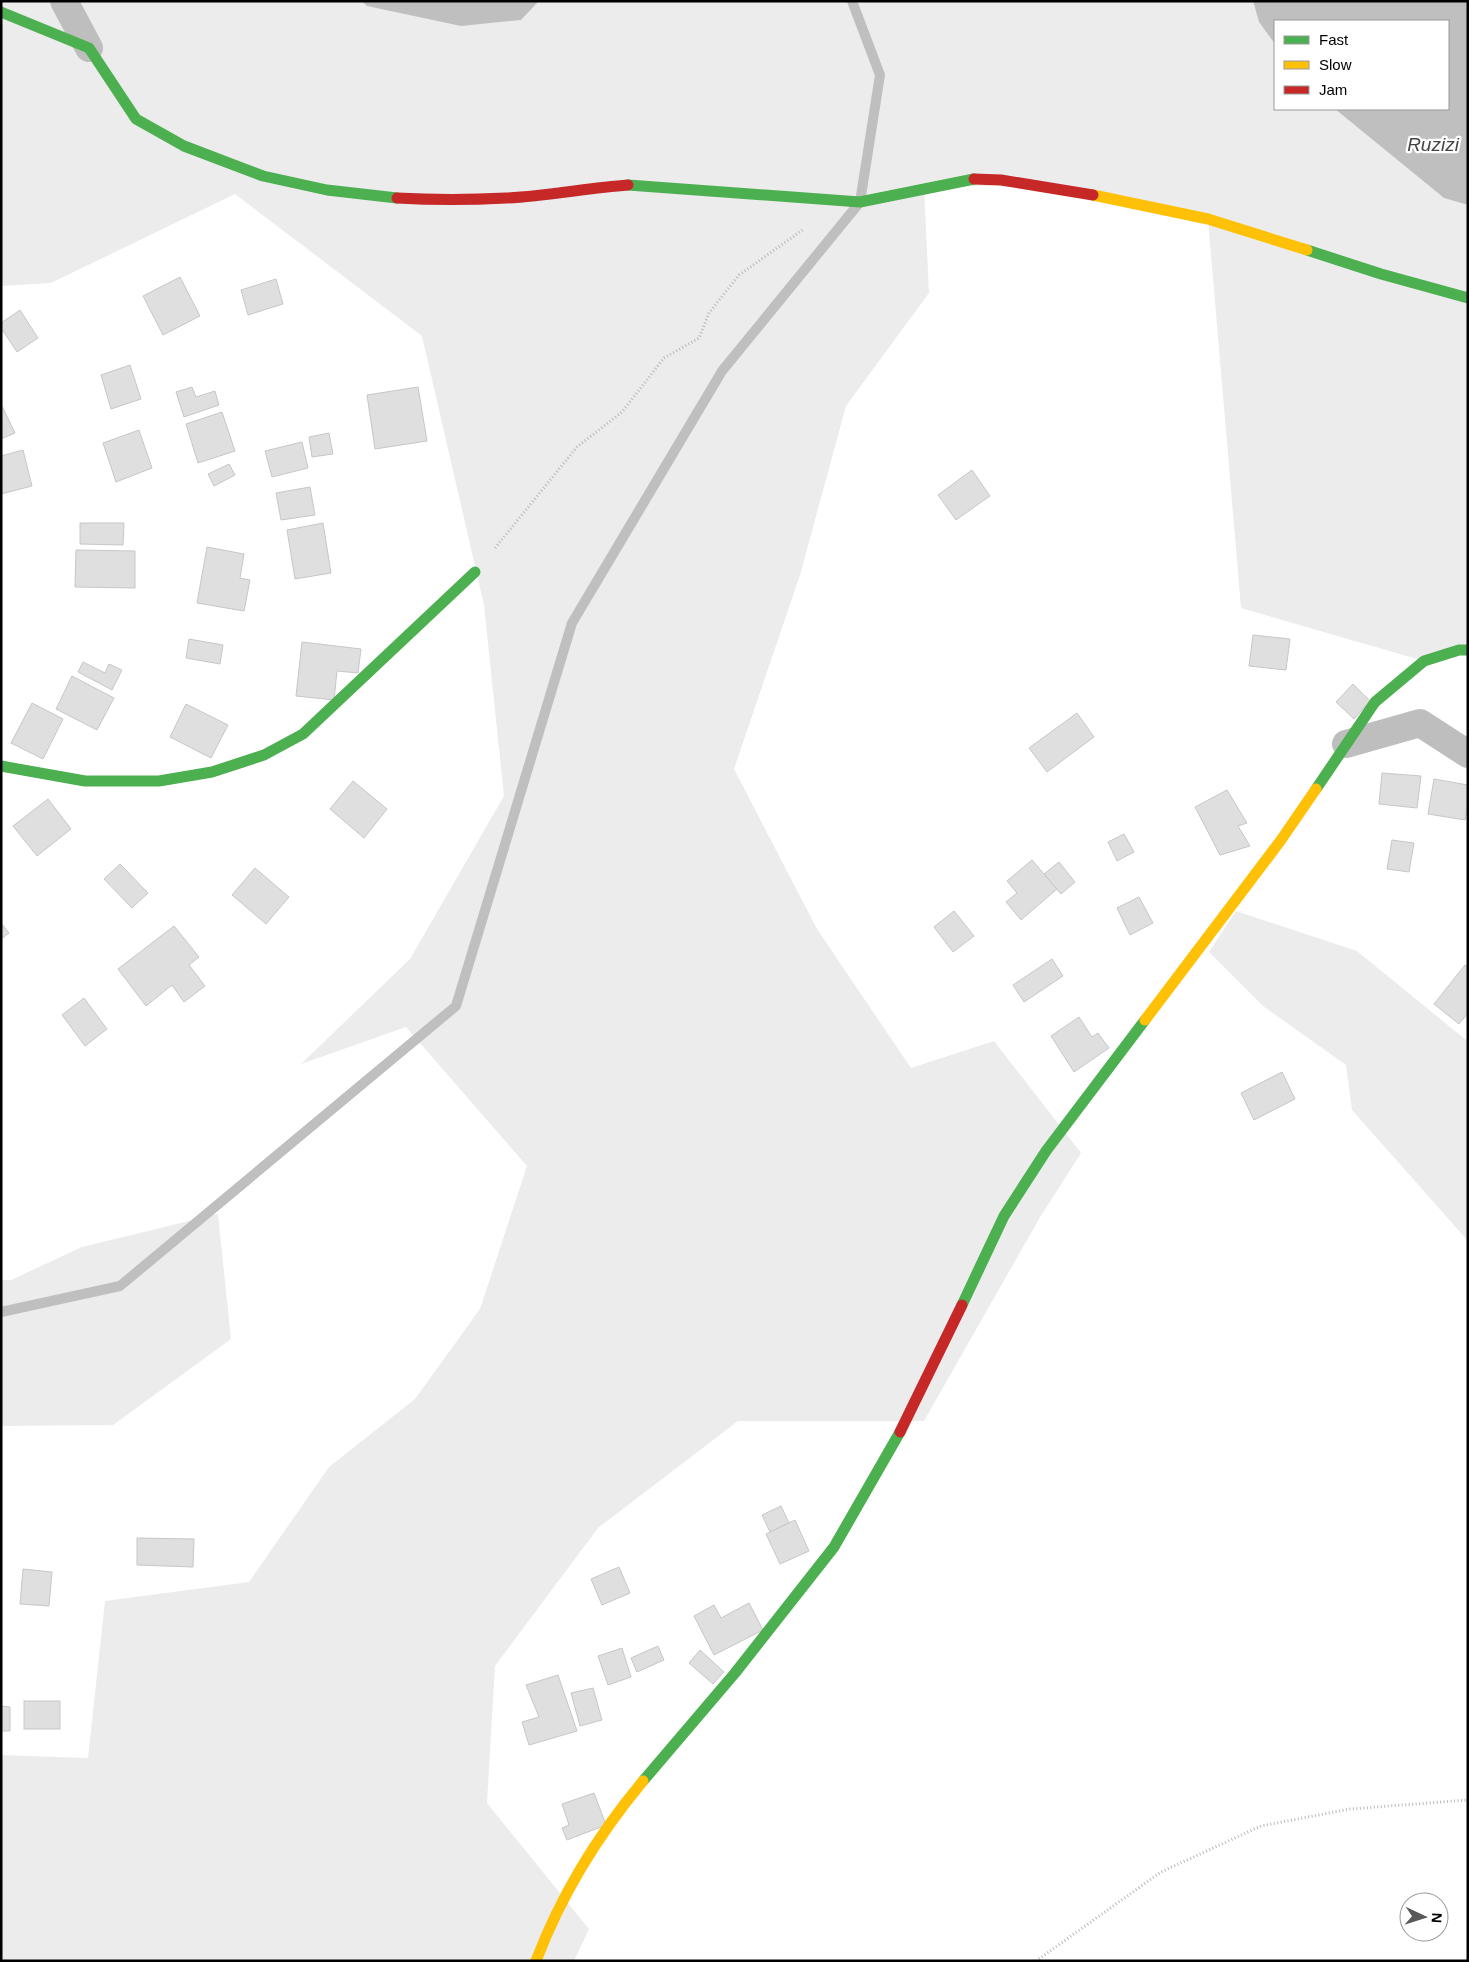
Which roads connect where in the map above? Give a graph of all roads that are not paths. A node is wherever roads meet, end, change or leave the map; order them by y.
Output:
1 (64, 1) edge
2 (1, 12) edge
3 (89, 48) junction
4 (1468, 298) edge
5 (475, 572) road end
6 (1468, 650) edge
7 (1346, 744) junction
8 (1468, 754) edge
9 (1, 766) edge
10 (536, 1961) edge

1 - 3 street
2 - 3 street
3 - 4 street
5 - 9 street
6 - 7 street
7 - 8 street
7 - 10 street

